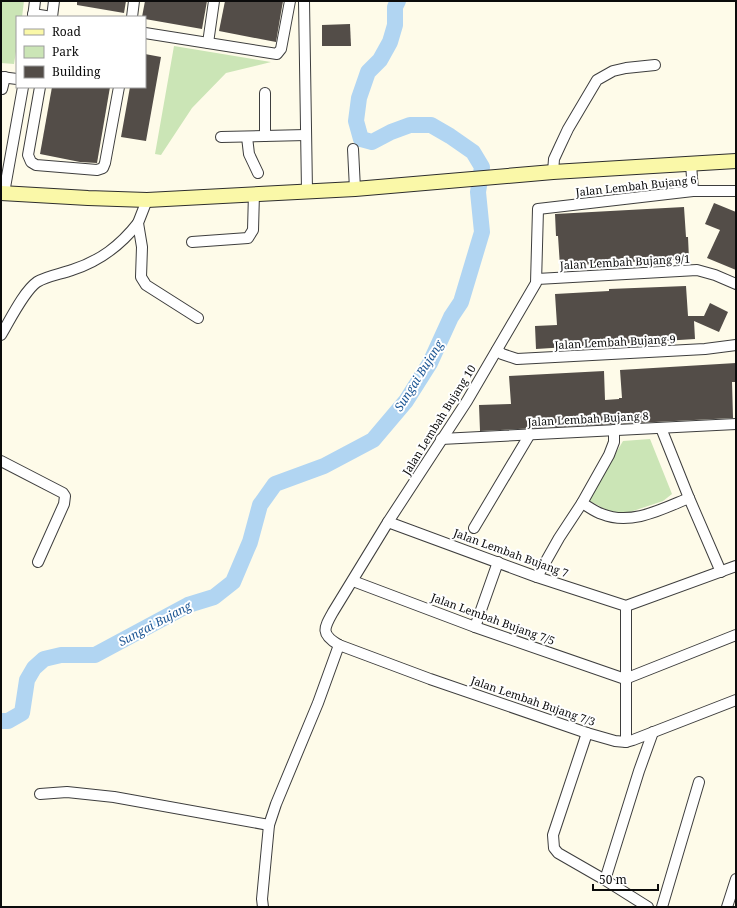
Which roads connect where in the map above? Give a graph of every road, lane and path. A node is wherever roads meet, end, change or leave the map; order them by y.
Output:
1 (35, 1) edge
2 (54, 1) edge
3 (134, 1) edge
4 (214, 1) edge
5 (290, 1) edge
6 (304, 1) edge
7 (33, 16) edge
8 (52, 16) edge
9 (132, 16) edge
10 (146, 32) edge
11 (208, 42) junction
12 (655, 65) dead end
13 (3, 77) edge
14 (16, 79) edge
15 (23, 88) edge
16 (40, 88) edge
17 (119, 88) edge
18 (2, 89) dead end
19 (265, 92) dead end
20 (265, 136) junction
21 (306, 136) junction
22 (221, 137) dead end
23 (248, 137) junction
24 (353, 149) dead end
25 (736, 161) edge
26 (691, 164) junction
27 (553, 172) junction
28 (258, 173) dead end
29 (355, 189) junction
30 (307, 190) junction
31 (693, 191) junction
32 (736, 191) edge
33 (3, 193) edge
34 (254, 193) junction
35 (147, 200) junction
36 (538, 209) joint
37 (138, 223) junction
38 (192, 242) dead end
39 (537, 279) junction
40 (736, 284) edge
41 (198, 318) dead end
42 (1, 335) edge
43 (736, 345) edge
44 (497, 350) junction
45 (736, 424) edge
46 (661, 428) junction
47 (614, 430) junction
48 (530, 434) junction
49 (441, 439) junction
50 (1, 462) edge
51 (689, 498) junction
52 (582, 504) junction
53 (388, 522) junction
54 (474, 528) dead end
55 (38, 562) dead end
56 (498, 562) junction
57 (736, 566) edge
58 (721, 572) junction
59 (537, 576) junction
60 (352, 581) junction
61 (626, 606) junction
62 (475, 626) junction
63 (325, 634) joint
64 (736, 635) edge
65 (339, 645) junction
66 (625, 679) junction
67 (736, 700) edge
68 (653, 732) junction
69 (587, 733) junction
70 (626, 742) junction
71 (699, 782) dead end
72 (40, 794) dead end
73 (269, 825) junction
74 (736, 879) edge
75 (605, 880) junction
76 (263, 907) edge
77 (648, 907) edge
78 (662, 907) edge
79 (727, 907) edge

1 - 7 street
2 - 8 street
3 - 9 street
4 - 11 street
5 - 11 street
6 - 21 street
10 - 11 street
12 - 27 street
13 - 14 street
13 - 18 street
15 - 33 street
16 - 17 street
19 - 20 street
20 - 21 street
20 - 23 street
21 - 30 street
22 - 23 street
23 - 28 street
24 - 29 street
25 - 26 street
26 - 27 street
26 - 31 street
27 - 29 street
29 - 30 street
30 - 34 street
31 - 32 street, Jalan Lembah Bujang 6
31 - 36 street, Jalan Lembah Bujang 6
33 - 35 street
34 - 35 street
34 - 38 street
35 - 37 street
36 - 39 street, Jalan Lembah Bujang 10
37 - 41 street
37 - 42 street
39 - 40 street, Jalan Lembah Bujang 9/1
39 - 44 street, Jalan Lembah Bujang 10
43 - 44 street, Jalan Lembah Bujang 9
44 - 49 street, Jalan Lembah Bujang 10
45 - 46 street, Jalan Lembah Bujang 8
46 - 47 street, Jalan Lembah Bujang 8
46 - 51 street
47 - 48 street, Jalan Lembah Bujang 8
47 - 52 street
48 - 49 street, Jalan Lembah Bujang 8
48 - 54 street
49 - 53 street, Jalan Lembah Bujang 10
50 - 55 street
51 - 52 street
51 - 58 street
52 - 59 street
53 - 56 street, Jalan Lembah Bujang 7
53 - 60 street, Jalan Lembah Bujang 10
56 - 59 street, Jalan Lembah Bujang 7
56 - 62 street
57 - 58 street
58 - 61 street
59 - 61 street, Jalan Lembah Bujang 7
60 - 62 street, Jalan Lembah Bujang 7/5
60 - 63 street, Jalan Lembah Bujang 10
61 - 66 street
62 - 66 street, Jalan Lembah Bujang 7/5
63 - 65 street, Jalan Lembah Bujang 7/3
64 - 66 street
65 - 69 street, Jalan Lembah Bujang 7/3
65 - 73 street
66 - 70 street
67 - 68 street
68 - 70 street
68 - 75 street
69 - 70 street, Jalan Lembah Bujang 7/3
69 - 75 street
71 - 78 street
72 - 73 street
73 - 76 street
74 - 79 street
75 - 77 street

